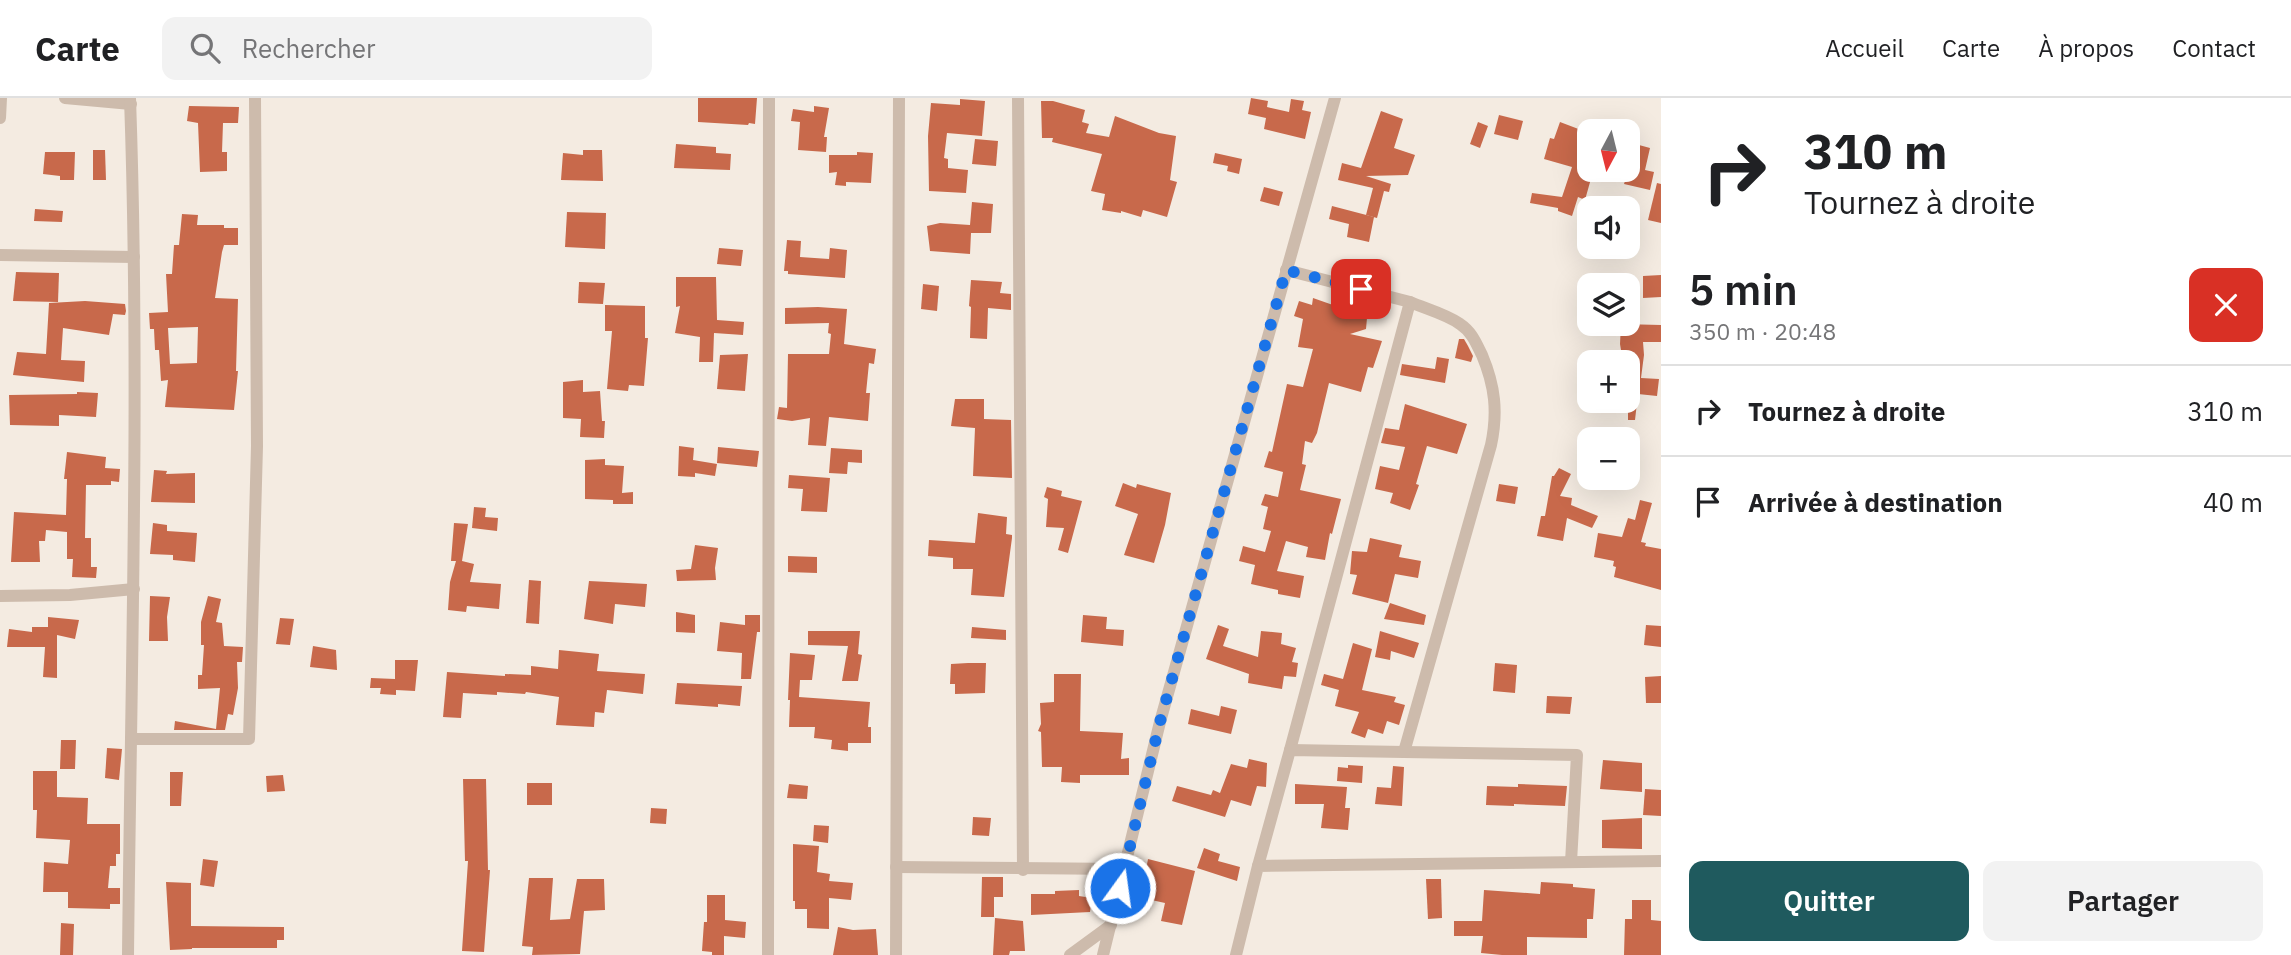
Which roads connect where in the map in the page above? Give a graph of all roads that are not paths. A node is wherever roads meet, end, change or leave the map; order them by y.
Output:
1 (1, 98) edge
2 (65, 98) edge
3 (254, 98) edge
4 (769, 98) edge
5 (899, 98) edge
6 (1018, 98) edge
7 (1335, 98) edge
8 (130, 101) edge
9 (0, 118) edge
10 (0, 255) edge
11 (134, 257) junction
12 (1286, 270) junction
13 (1410, 302) junction
14 (134, 589) junction
15 (0, 596) edge
16 (131, 738) junction
17 (1290, 750) junction
18 (1404, 752) junction
19 (1661, 861) edge
20 (1571, 862) junction
21 (1258, 866) junction
22 (896, 867) junction
23 (1124, 869) junction
24 (1023, 870) junction
25 (1111, 925) junction
26 (128, 955) edge
27 (768, 955) edge
28 (896, 955) edge
29 (1070, 955) edge
30 (1103, 955) edge
31 (1236, 955) edge

1 - 9 street
2 - 8 street
3 - 16 street
4 - 27 street
5 - 22 street
6 - 24 street
7 - 12 street
8 - 11 street
10 - 11 street
11 - 14 street
12 - 13 street
12 - 23 street
13 - 17 street
13 - 18 street
14 - 15 street
14 - 16 street
16 - 26 street
17 - 18 street
17 - 21 street
18 - 20 street
19 - 20 street
20 - 21 street
21 - 31 street
22 - 24 street
22 - 28 street
23 - 24 street
23 - 25 street
25 - 29 street
25 - 30 street

